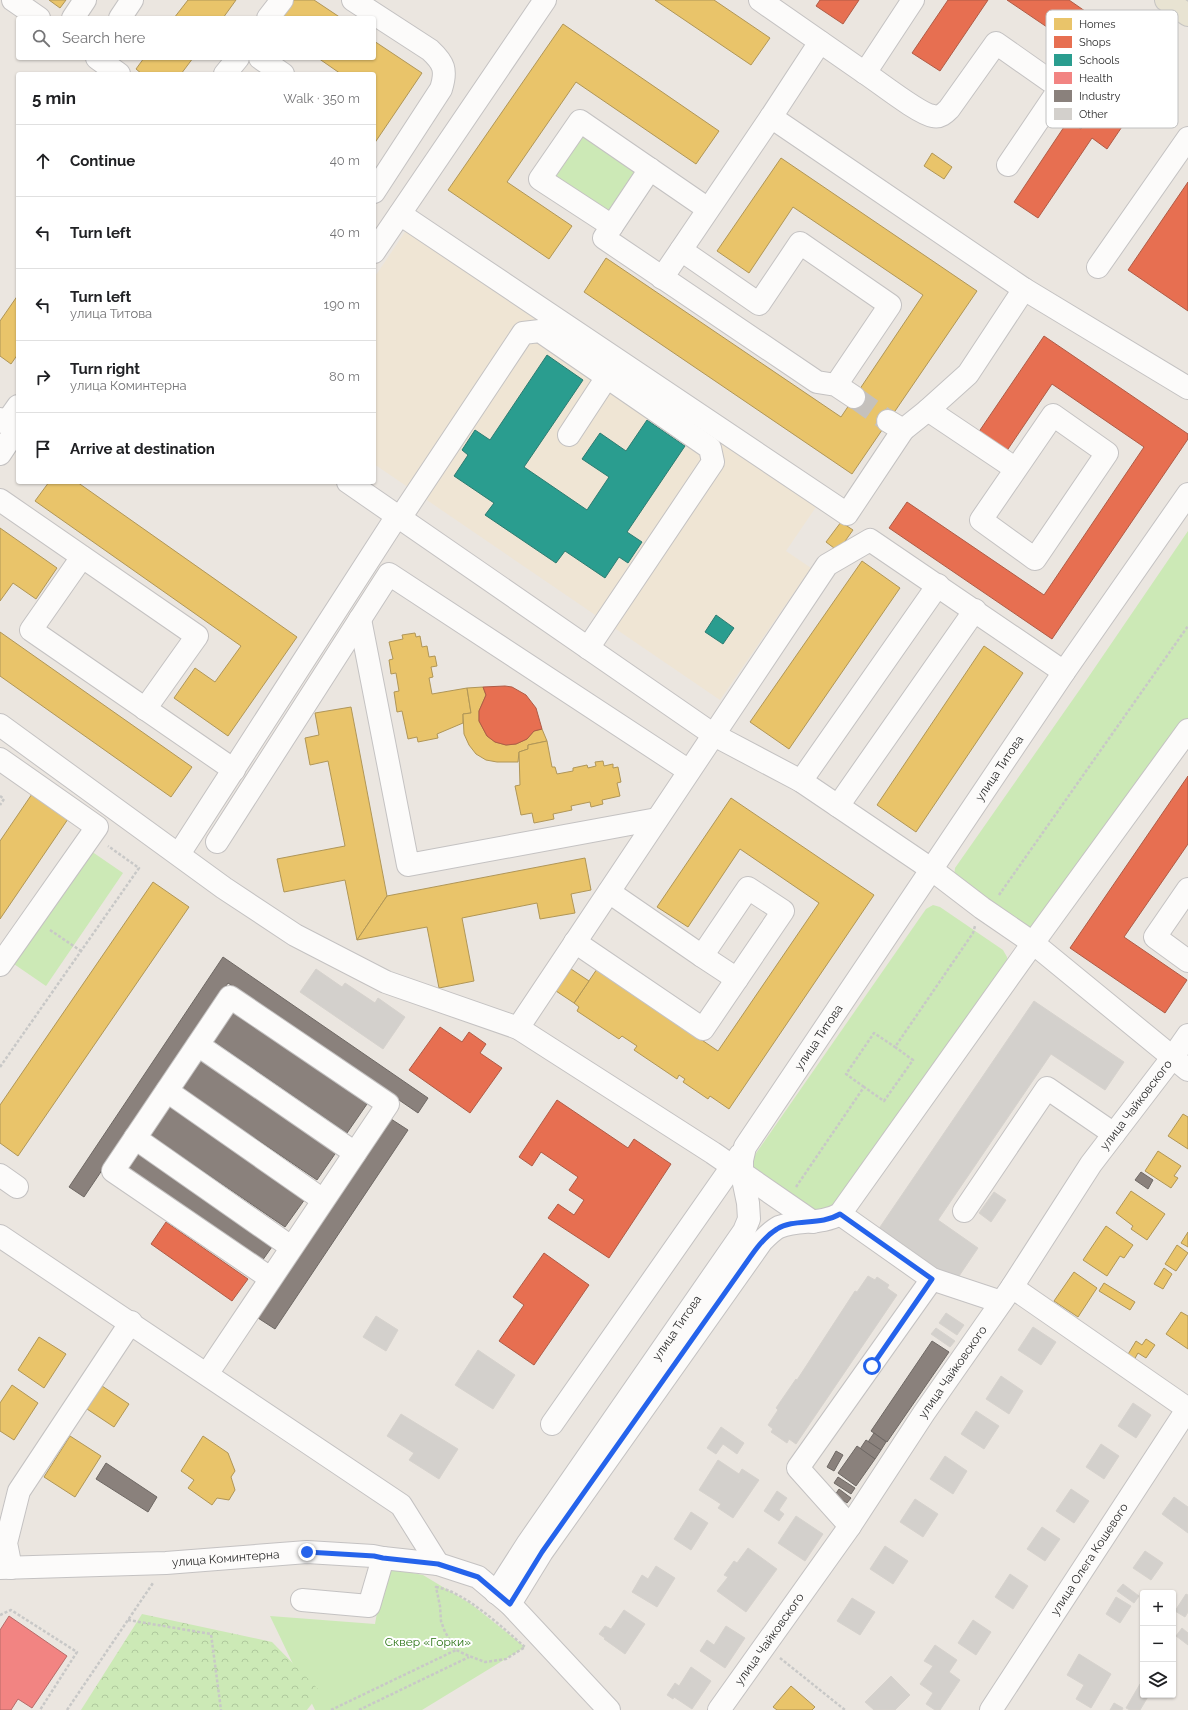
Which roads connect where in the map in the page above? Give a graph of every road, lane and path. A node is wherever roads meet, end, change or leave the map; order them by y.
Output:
1 (13, 0) edge
2 (85, 0) edge
3 (132, 0) edge
4 (282, 0) edge
5 (353, 0) edge
6 (545, 0) edge
7 (760, 0) edge
8 (913, 0) edge
9 (1166, 0) edge
10 (781, 6) edge
11 (1188, 15) edge
12 (36, 16) edge
13 (74, 16) edge
14 (121, 16) edge
15 (270, 16) edge
16 (820, 42) junction
17 (100, 60) edge
18 (236, 60) edge
19 (263, 60) edge
20 (116, 72) edge
21 (227, 72) edge
22 (280, 72) edge
23 (865, 73) junction
24 (1046, 78) edge
25 (1046, 109) edge
26 (771, 117) junction
27 (1188, 138) edge
28 (1008, 165) dead end
29 (650, 169) junction
30 (376, 189) edge
31 (708, 209) junction
32 (400, 214) junction
33 (612, 226) junction
34 (376, 249) edge
35 (681, 250) junction
36 (1098, 267) dead end
37 (662, 278) junction
38 (1024, 289) junction
39 (608, 377) junction
40 (836, 385) junction
41 (1188, 388) edge
42 (854, 398) tunnel mouth
43 (16, 408) edge
44 (928, 410) junction
45 (3, 421) edge
46 (569, 435) dead end
47 (0, 454) edge
48 (1016, 469) junction
49 (351, 484) edge
50 (1188, 494) edge
51 (0, 500) edge
52 (399, 517) junction
53 (82, 557) junction
54 (938, 585) junction
55 (975, 610) junction
56 (360, 619) junction
57 (1188, 626) edge
58 (588, 648) junction
59 (1064, 672) junction
60 (145, 709) junction
61 (0, 725) edge
62 (1188, 730) edge
63 (714, 735) junction
64 (0, 759) edge
65 (234, 770) junction
66 (689, 771) junction
67 (801, 781) junction
68 (0, 796) edge
69 (0, 805) edge
70 (838, 806) junction
71 (657, 819) junction
72 (91, 834) junction
73 (217, 842) dead end
74 (179, 854) junction
75 (931, 869) junction
76 (1188, 889) edge
77 (609, 892) junction
78 (998, 897) dead end
79 (33, 918) junction
80 (973, 933) dead end
81 (575, 942) junction
82 (1033, 943) junction
83 (81, 951) junction
84 (702, 956) junction
85 (1188, 961) edge
86 (0, 965) edge
87 (737, 979) junction
88 (518, 1028) junction
89 (1188, 1035) edge
90 (198, 1045) junction
91 (895, 1047) junction
92 (1180, 1064) edge
93 (0, 1068) edge
94 (864, 1087) junction
95 (167, 1091) junction
96 (1114, 1134) junction
97 (135, 1138) junction
98 (746, 1147) junction
99 (355, 1152) junction
100 (713, 1153) junction
101 (737, 1170) junction
102 (791, 1193) dead end
103 (323, 1200) junction
104 (964, 1211) dead end
105 (840, 1214) junction
106 (813, 1222) junction
107 (0, 1236) edge
108 (291, 1247) junction
109 (270, 1278) junction
110 (932, 1279) junction
111 (1006, 1294) junction
112 (131, 1322) junction
113 (207, 1374) junction
114 (1188, 1408) edge
115 (552, 1424) dead end
116 (850, 1526) junction
117 (383, 1558) junction
118 (166, 1563) junction
119 (438, 1564) junction
120 (6, 1568) edge
121 (503, 1598) junction
122 (302, 1600) dead end
123 (0, 1615) edge
124 (128, 1620) junction
125 (765, 1646) junction
126 (456, 1650) junction
127 (469, 1656) junction
128 (40, 1710) edge
129 (67, 1710) edge
130 (221, 1710) edge
131 (331, 1710) edge
132 (359, 1710) edge
133 (609, 1710) edge
134 (719, 1710) edge
135 (846, 1710) edge
136 (991, 1710) edge

1 - 12 street
2 - 13 street
3 - 14 street
4 - 15 street
5 - 30 street
6 - 32 street
7 - 10 street
8 - 23 street
9 - 11 main road
10 - 16 street
16 - 23 street
16 - 26 street
17 - 20 street
18 - 21 street
19 - 22 street
23 - 24 street
25 - 28 street
26 - 31 street
26 - 38 street
27 - 36 street
29 - 31 street
29 - 33 street
29 - 33 street
31 - 35 street
32 - 34 street
32 - 44 street
33 - 37 street
35 - 37 street
35 - 40 street
37 - 40 street
38 - 41 street
38 - 44 street
39 - 46 street
39 - 52 street
39 - 58 street
40 - 42 street
43 - 45 street
44 - 48 street
45 - 47 street
48 - 48 street
49 - 52 street
50 - 59 street, улица Титова
51 - 53 street
52 - 58 street
52 - 65 street
53 - 60 street
53 - 60 street
54 - 55 street
54 - 63 street
54 - 67 street
55 - 59 street
55 - 70 street
56 - 66 street
56 - 71 street
56 - 73 street
57 - 78 path
58 - 63 street
59 - 75 street, улица Титова
60 - 65 street
61 - 74 street
62 - 82 street
63 - 66 street
63 - 67 street
64 - 72 street
65 - 74 street
66 - 71 street
67 - 70 street
68 - 69 path
70 - 75 street
71 - 77 street
72 - 79 street
72 - 83 path
74 - 88 street
75 - 82 street
75 - 98 street, улица Титова
76 - 85 street
77 - 81 street
77 - 84 street
79 - 83 path
79 - 86 street
80 - 91 path
81 - 87 street
81 - 88 street
82 - 92 street
82 - 105 street
83 - 93 path
84 - 87 street
84 - 87 street
88 - 100 street
89 - 92 street, улица Чайковского
90 - 95 street
90 - 99 street
90 - 99 street
91 - 94 path
91 - 94 path
92 - 96 street, улица Чайковского
94 - 102 path
95 - 97 street
95 - 103 street
96 - 104 street
96 - 111 street, улица Чайковского
97 - 108 street
97 - 109 street
98 - 100 street
98 - 101 street, улица Титова
99 - 103 street
100 - 101 street
101 - 106 street
101 - 115 street
101 - 121 street, улица Титова
103 - 108 street
105 - 106 street, улица Титова
105 - 110 street
106 - 121 street, улица Титова
107 - 112 street
108 - 109 street
109 - 113 street
110 - 111 street
110 - 116 street
111 - 114 street
111 - 116 street, улица Чайковского
112 - 113 street
112 - 120 street
113 - 119 street
114 - 136 street, улица Олега Кошевого
116 - 125 street, улица Чайковского
117 - 118 street, улица Коминтерна
117 - 119 street, улица Коминтерна
117 - 122 street
118 - 120 street, улица Коминтерна
118 - 124 path
119 - 121 street, улица Коминтерна
121 - 133 street, улица Коминтерна
123 - 128 path
124 - 129 path
124 - 130 path
125 - 134 street, улица Чайковского
125 - 135 path
126 - 127 path
126 - 127 path
126 - 131 path
127 - 132 path

